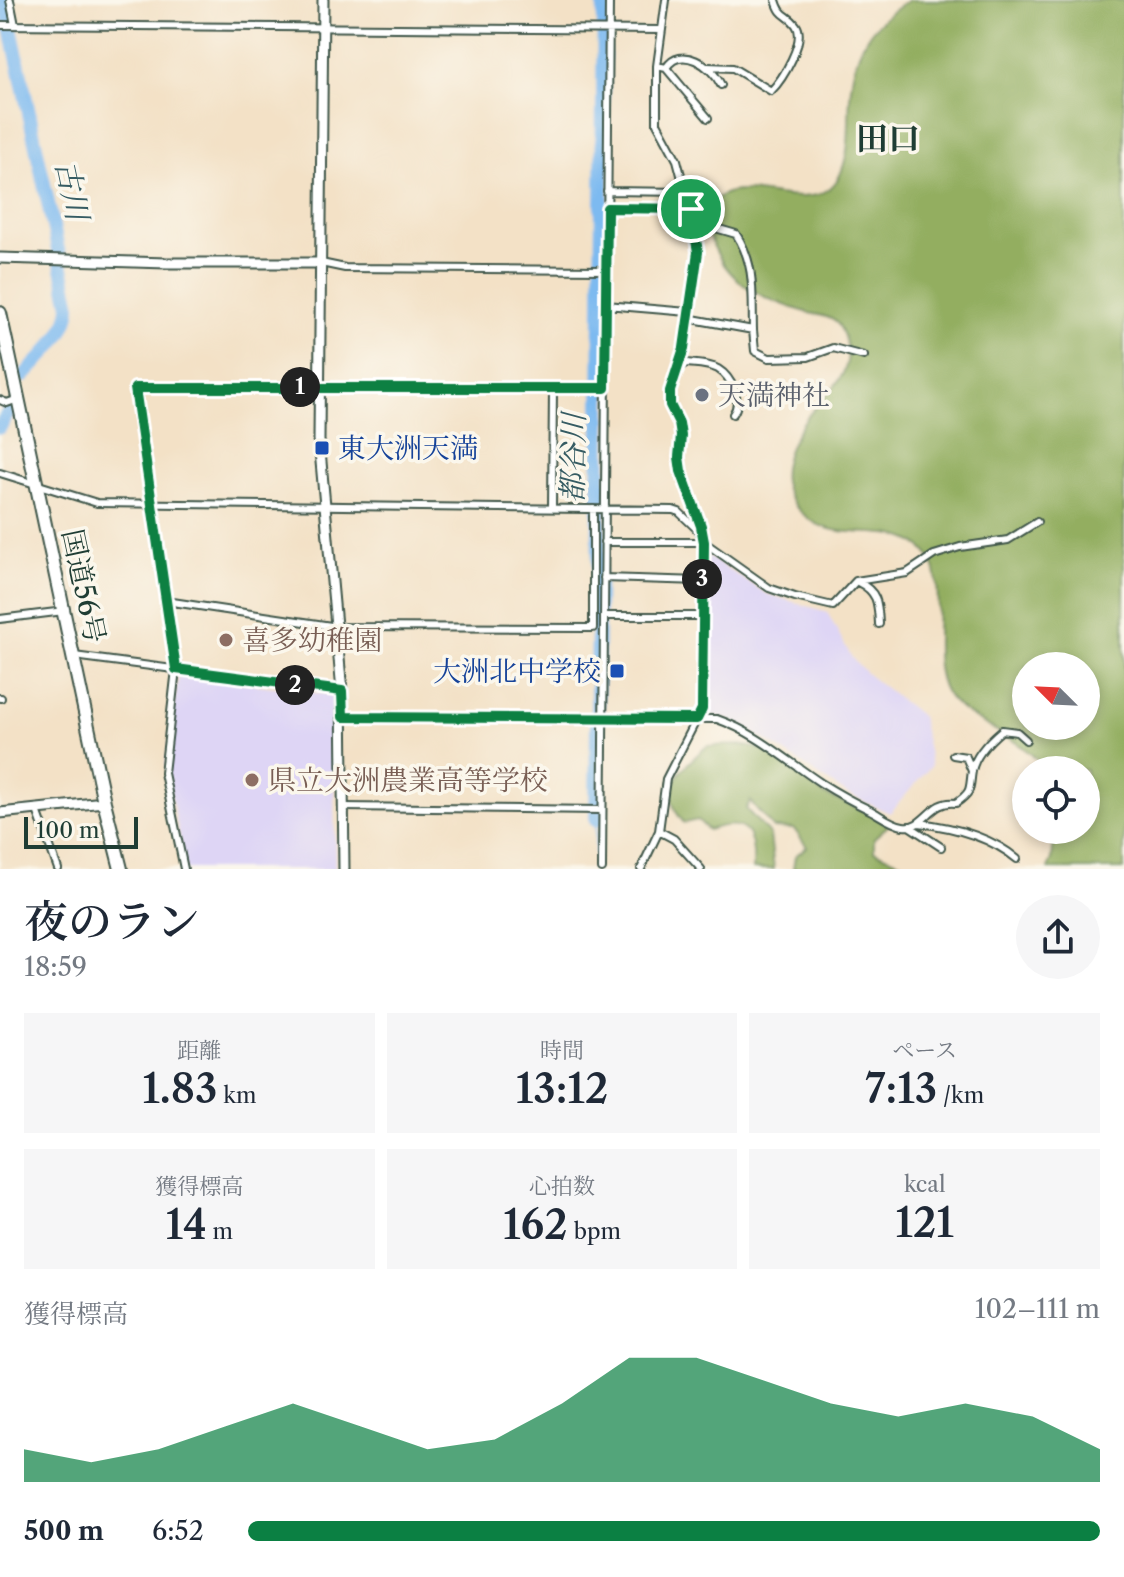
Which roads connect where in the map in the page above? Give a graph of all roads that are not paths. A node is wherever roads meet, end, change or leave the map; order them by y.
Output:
1 (10, 0) edge
2 (323, 0) edge
3 (609, 0) edge
4 (666, 0) edge
5 (776, 0) edge
6 (2, 25) edge
7 (14, 25) junction
8 (324, 29) junction
9 (662, 30) junction
10 (606, 31) junction
11 (657, 66) junction
12 (708, 67) junction
13 (666, 68) junction
14 (721, 85) dead end
15 (708, 118) dead end
16 (607, 191) junction
17 (686, 192) junction
18 (607, 208) junction
19 (691, 209) junction
20 (695, 222) junction
21 (0, 258) edge
22 (321, 263) junction
23 (603, 270) junction
24 (606, 305) junction
25 (0, 313) edge
26 (688, 315) junction
27 (753, 330) junction
28 (864, 356) dead end
29 (678, 368) junction
30 (319, 386) junction
31 (553, 388) junction
32 (601, 388) junction
33 (18, 399) junction
34 (0, 400) edge
35 (733, 414) dead end
36 (0, 473) edge
37 (38, 486) junction
38 (152, 504) junction
39 (324, 506) junction
40 (552, 508) junction
41 (599, 509) junction
42 (1037, 522) dead end
43 (703, 538) junction
44 (604, 542) junction
45 (604, 578) junction
46 (702, 581) junction
47 (856, 581) junction
48 (166, 601) junction
49 (64, 611) junction
50 (604, 616) junction
51 (701, 616) junction
52 (0, 619) edge
53 (879, 624) dead end
54 (338, 627) junction
55 (598, 628) junction
56 (74, 656) junction
57 (176, 669) junction
58 (342, 691) junction
59 (343, 717) junction
60 (599, 718) junction
61 (697, 719) junction
62 (1012, 731) edge
63 (953, 755) dead end
64 (972, 771) junction
65 (104, 802) junction
66 (343, 807) junction
67 (37, 810) junction
68 (597, 810) junction
69 (0, 813) edge
70 (919, 823) junction
71 (909, 826) junction
72 (659, 831) junction
73 (941, 847) dead end
74 (1017, 859) dead end
75 (58, 869) edge
76 (121, 869) edge
77 (184, 869) edge
78 (344, 869) edge
79 (602, 869) edge
80 (641, 869) edge
81 (701, 869) edge

1 - 7 street
2 - 8 street
3 - 10 street
4 - 9 street
5 - 12 street
6 - 7 street
7 - 8 street
8 - 10 street
8 - 22 street
9 - 10 street
9 - 11 street
10 - 16 street
11 - 13 street
11 - 17 street
12 - 13 street
12 - 14 street
13 - 15 street
16 - 17 street
16 - 18 street
17 - 19 street
18 - 19 street
18 - 23 street
19 - 20 street
20 - 26 street
20 - 27 street
21 - 22 street
22 - 23 street
22 - 30 street
23 - 24 street
24 - 26 street
24 - 32 street
25 - 33 highway, 国道56号
26 - 27 street
26 - 29 street
27 - 28 street
29 - 35 street
29 - 43 street
30 - 31 street
30 - 38 street
30 - 39 street
31 - 32 street
31 - 40 street
32 - 41 street
33 - 34 street
33 - 37 highway, 国道56号
36 - 37 street
37 - 38 street
37 - 49 highway, 国道56号
38 - 39 street
38 - 48 street
39 - 40 street
39 - 54 street
40 - 41 street
41 - 43 street
41 - 44 street
41 - 55 street
42 - 47 street
43 - 44 street
43 - 46 street
43 - 47 street
44 - 45 street
45 - 46 street
45 - 50 street
46 - 51 street
47 - 53 street
48 - 54 street
48 - 57 street
49 - 52 street
49 - 56 highway, 国道56号
50 - 51 street
50 - 55 street
51 - 61 street
54 - 55 street
54 - 58 street
55 - 60 street
56 - 57 street
56 - 65 highway, 国道56号
57 - 58 street
57 - 77 street
58 - 59 street
59 - 60 street
59 - 66 street
60 - 61 street
60 - 68 street
61 - 71 street
61 - 72 street
62 - 64 street
63 - 64 street
64 - 70 street
65 - 67 street
65 - 76 highway, 国道56号
66 - 68 street
66 - 78 street
67 - 69 street
67 - 75 street
68 - 79 street
70 - 71 street
70 - 74 street
71 - 73 street
72 - 80 street
72 - 81 street

